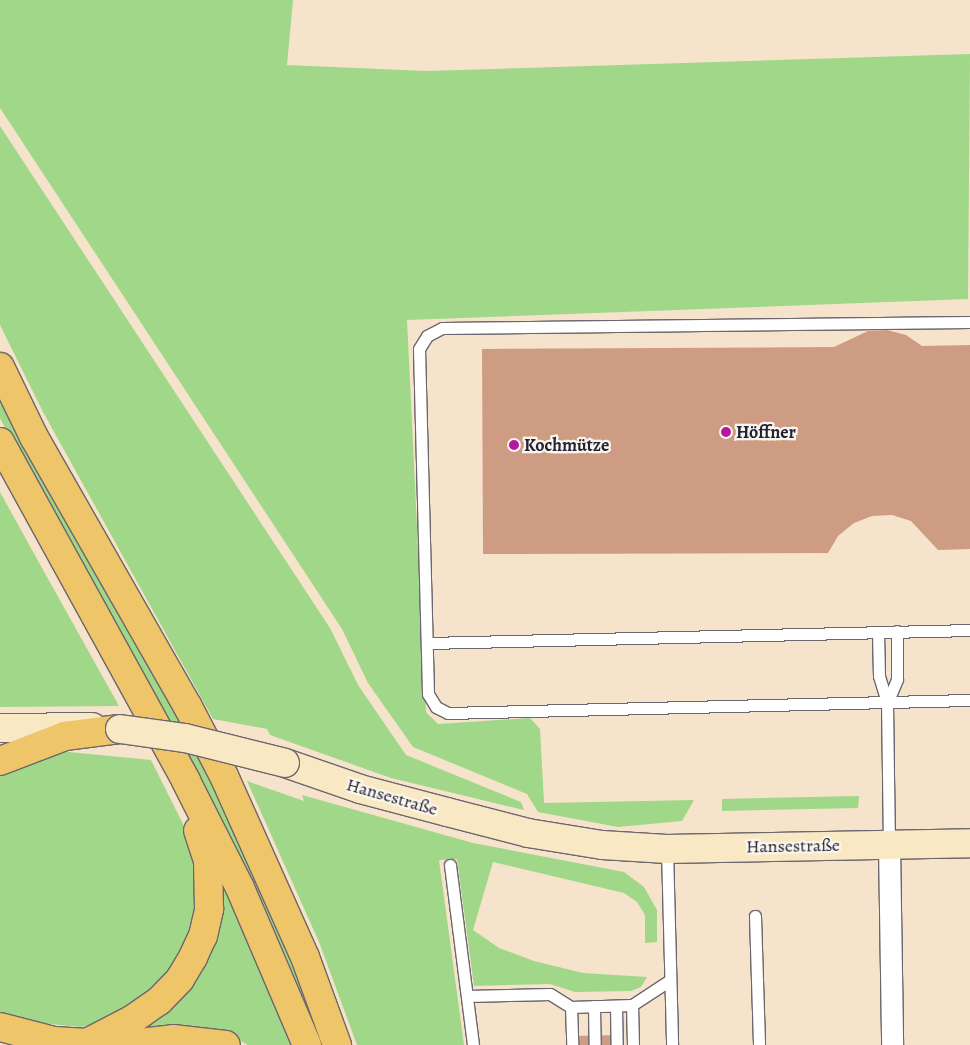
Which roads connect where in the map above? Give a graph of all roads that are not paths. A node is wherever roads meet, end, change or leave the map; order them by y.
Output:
1 (970, 322) edge
2 (0, 367) edge
3 (0, 442) edge
4 (970, 630) edge
5 (878, 632) junction
6 (896, 632) junction
7 (428, 643) junction
8 (970, 700) edge
9 (887, 703) junction
10 (0, 728) edge
11 (120, 729) joint
12 (62, 731) junction
13 (0, 761) edge
14 (186, 781) junction
15 (970, 843) edge
16 (889, 845) junction
17 (667, 849) junction
18 (450, 865) dead end
19 (756, 916) dead end
20 (670, 980) junction
21 (467, 996) junction
22 (594, 1006) junction
23 (616, 1006) junction
24 (632, 1006) junction
25 (571, 1007) junction
26 (0, 1027) edge
27 (89, 1042) junction
28 (226, 1045) edge
29 (307, 1045) edge
30 (337, 1045) edge
31 (473, 1045) edge
32 (572, 1045) edge
33 (595, 1045) edge
34 (617, 1045) edge
35 (633, 1045) edge
36 (672, 1045) edge
37 (758, 1045) edge
38 (892, 1045) edge

1 - 7 lane
2 - 30 highway
3 - 14 highway
4 - 6 lane
5 - 6 lane
5 - 7 lane
5 - 9 lane
6 - 9 lane
7 - 9 lane
8 - 9 lane
9 - 16 lane
10 - 12 street
11 - 12 highway
11 - 17 street, Hansestraße, bridge
12 - 13 highway
14 - 27 highway
14 - 29 highway
15 - 16 street, Hansestraße
16 - 17 street, Hansestraße
16 - 38 street
17 - 20 lane
18 - 21 lane
19 - 37 lane
20 - 24 lane
20 - 36 lane
21 - 25 lane
21 - 31 lane
22 - 23 lane
22 - 25 lane
22 - 33 lane
23 - 24 lane
23 - 34 lane
24 - 35 lane
25 - 32 lane
26 - 27 highway
27 - 28 highway

